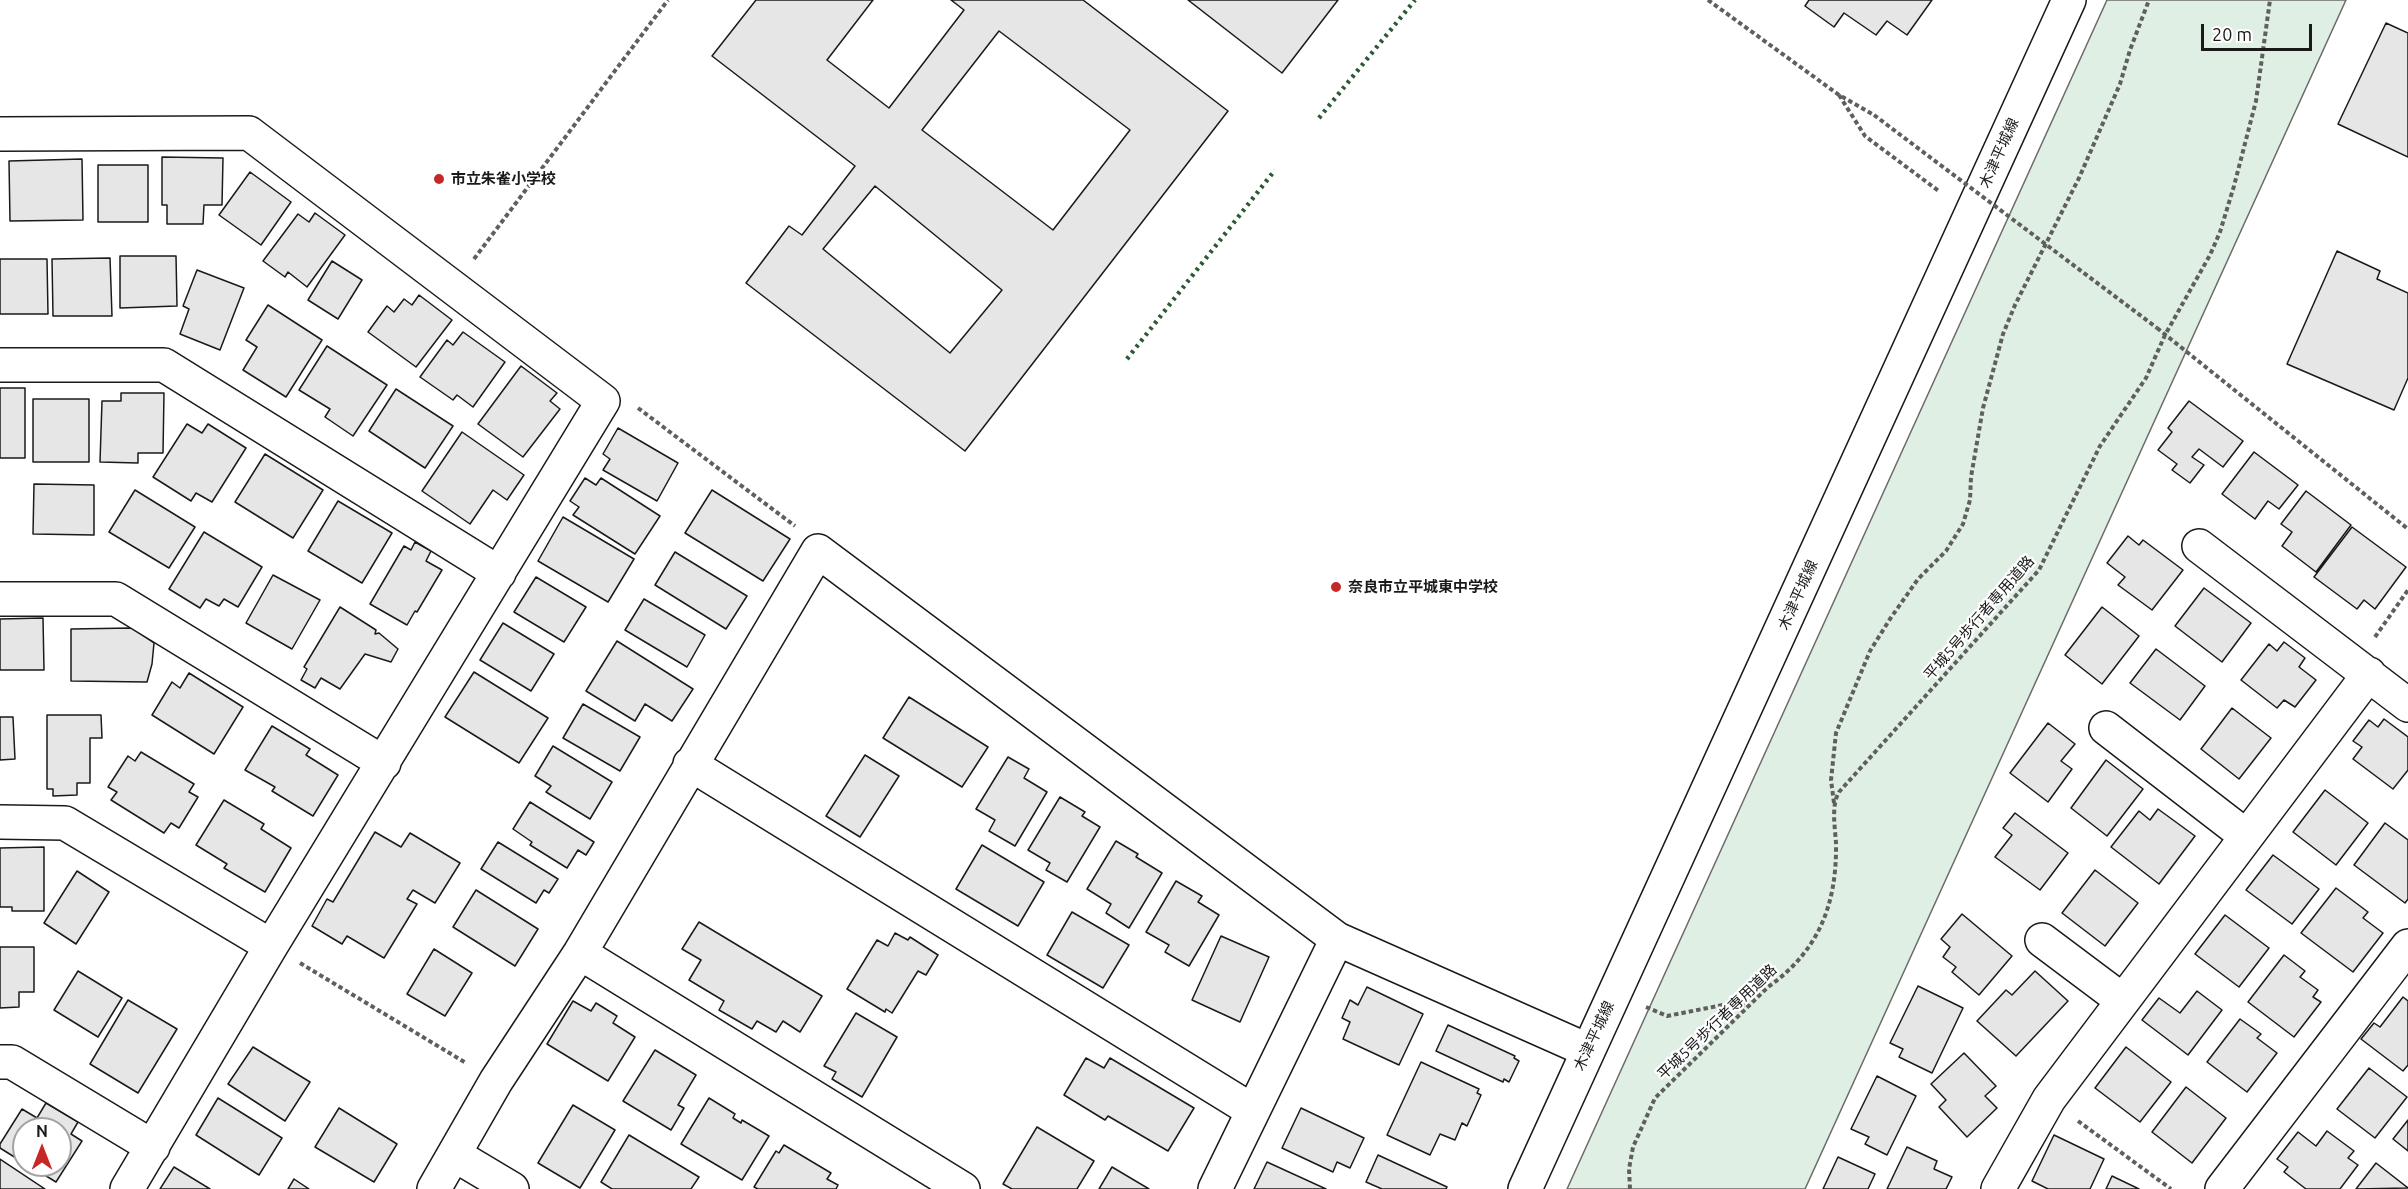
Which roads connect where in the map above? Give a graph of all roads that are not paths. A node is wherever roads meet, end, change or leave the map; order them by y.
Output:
1 (2069, 0) edge
2 (0, 134) edge
3 (0, 365) edge
4 (2199, 546) dead end
5 (499, 573) junction
6 (0, 599) edge
7 (2362, 669) junction
8 (2408, 705) edge
9 (2106, 728) dead end
10 (384, 763) junction
11 (690, 764) junction
12 (0, 822) edge
13 (2246, 836) junction
14 (1337, 939) junction
15 (2042, 940) dead end
16 (272, 946) junction
17 (580, 953) junction
18 (2405, 956) edge
19 (2122, 1000) junction
20 (1587, 1050) junction
21 (0, 1062) edge
22 (1252, 1111) junction
23 (153, 1146) junction
24 (455, 1155) junction
25 (127, 1189) edge
26 (434, 1189) edge
27 (512, 1189) edge
28 (963, 1189) edge
29 (1215, 1189) edge
30 (1525, 1189) edge
31 (1998, 1189) edge
32 (2222, 1189) edge

1 - 20 street, 木津平城線
2 - 5 street
3 - 5 street
4 - 7 street
5 - 10 street
6 - 10 street
7 - 8 street
7 - 13 street
9 - 13 street
10 - 16 street
11 - 14 street
11 - 17 street
11 - 22 street
12 - 16 street
13 - 19 street
14 - 20 street
14 - 22 street
15 - 19 street
16 - 23 street
17 - 24 street
17 - 28 street
18 - 32 street
19 - 31 street
20 - 30 street, 木津平城線
21 - 23 street
22 - 29 street
23 - 25 street
24 - 26 street
24 - 27 street

